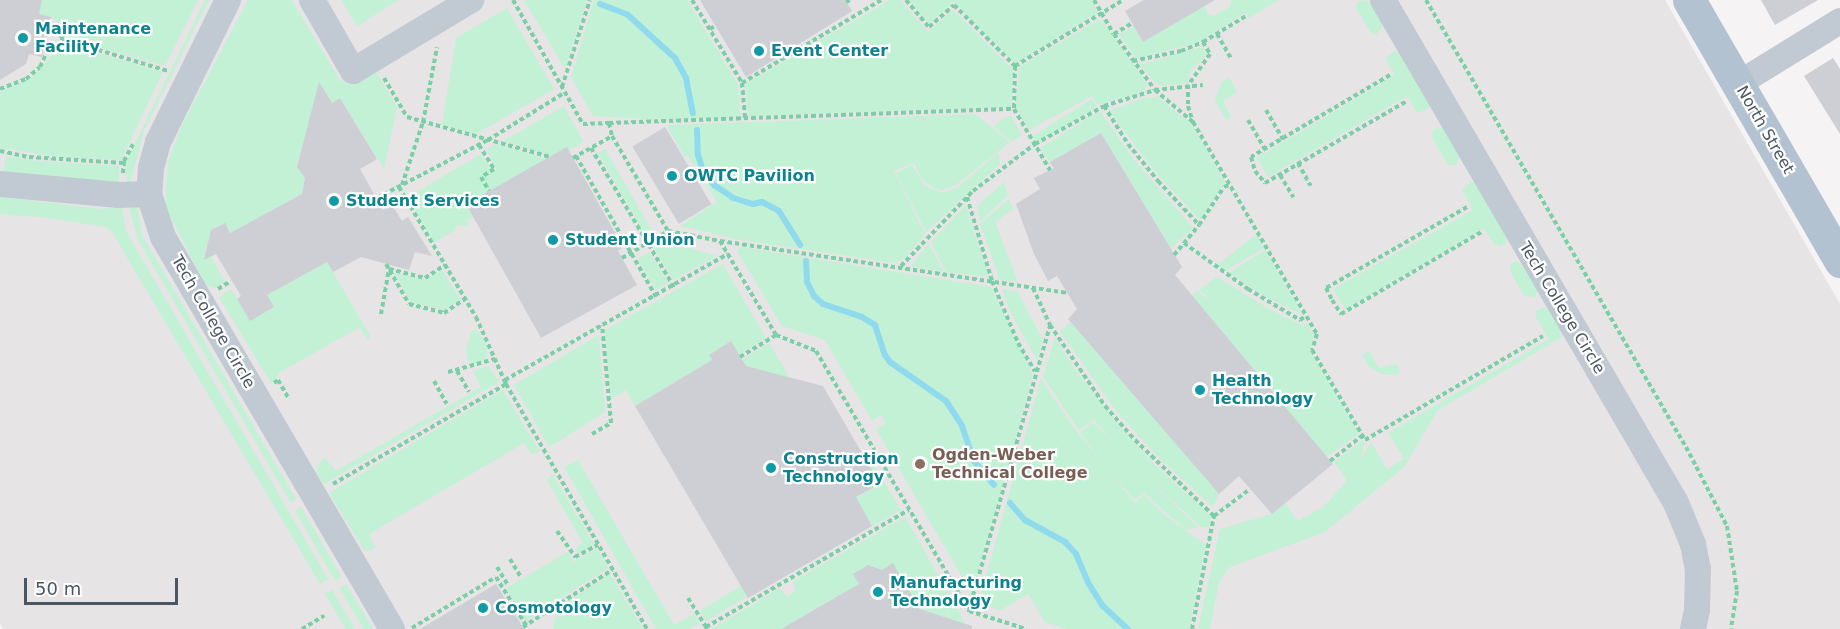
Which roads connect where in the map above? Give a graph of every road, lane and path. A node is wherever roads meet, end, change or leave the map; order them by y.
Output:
1 (228, 0) edge
2 (312, 0) edge
3 (471, 0) edge
4 (513, 0) edge
5 (590, 0) edge
6 (693, 0) edge
7 (881, 0) edge
8 (906, 0) edge
9 (1094, 0) edge
10 (1123, 0) edge
11 (1383, 0) edge
12 (1426, 0) edge
13 (1689, 0) edge
14 (1101, 14) junction
15 (1246, 16) dead end
16 (443, 17) junction
17 (1840, 21) edge
18 (50, 23) dead end
19 (1132, 23) dead end
20 (715, 26) dead end
21 (710, 29) junction
22 (1217, 33) junction
23 (1114, 34) junction
24 (62, 39) junction
25 (1203, 42) junction
26 (1231, 58) dead end
27 (1132, 61) junction
28 (1015, 66) junction
29 (168, 71) dead end
30 (381, 73) dead end
31 (1389, 75) dead end
32 (742, 83) junction
33 (1738, 84) junction
34 (1188, 85) junction
35 (1203, 85) dead end
36 (562, 87) junction
37 (0, 89) edge
38 (1155, 90) junction
39 (565, 93) junction
40 (1407, 101) dead end
41 (1104, 106) junction
42 (1014, 109) junction
43 (1266, 110) dead end
44 (745, 118) junction
45 (1248, 120) dead end
46 (423, 122) junction
47 (1193, 122) junction
48 (609, 123) junction
49 (612, 136) junction
50 (1283, 139) junction
51 (488, 140) junction
52 (1035, 144) junction
53 (479, 145) junction
54 (591, 148) junction
55 (1265, 149) junction
56 (0, 151) edge
57 (550, 157) dead end
58 (124, 163) dead end
59 (1298, 163) junction
60 (1050, 170) dead end
61 (1280, 175) junction
62 (0, 184) edge
63 (1229, 184) junction
64 (1311, 186) dead end
65 (400, 187) junction
66 (489, 191) dead end
67 (149, 194) junction
68 (967, 196) junction
69 (1293, 197) dead end
70 (377, 198) dead end
71 (1467, 207) dead end
72 (1199, 225) junction
73 (668, 231) junction
74 (1484, 231) dead end
75 (720, 241) junction
76 (648, 243) junction
77 (1184, 243) junction
78 (1837, 248) edge
79 (632, 253) junction
80 (728, 254) junction
81 (1174, 255) dead end
82 (622, 258) dead end
83 (386, 264) dead end
84 (445, 264) junction
85 (900, 267) junction
86 (389, 269) junction
87 (992, 281) junction
88 (674, 287) junction
89 (1033, 287) junction
90 (1067, 293) dead end
91 (656, 297) junction
92 (466, 298) junction
93 (381, 314) dead end
94 (1306, 316) junction
95 (602, 325) junction
96 (1050, 325) junction
97 (776, 335) junction
98 (1544, 336) dead end
99 (740, 357) dead end
100 (495, 359) junction
101 (457, 371) junction
102 (1035, 371) junction
103 (448, 372) dead end
104 (434, 381) dead end
105 (505, 382) junction
106 (470, 392) dead end
107 (447, 404) dead end
108 (592, 434) dead end
109 (1363, 435) junction
110 (1330, 461) dead end
111 (327, 487) dead end
112 (1250, 489) dead end
113 (909, 510) junction
114 (1214, 516) junction
115 (557, 531) dead end
116 (598, 545) junction
117 (510, 559) dead end
118 (498, 567) dead end
119 (612, 570) junction
120 (521, 577) dead end
121 (508, 585) dead end
122 (688, 598) dead end
123 (969, 611) junction
124 (324, 616) dead end
125 (310, 627) edge
126 (402, 628) edge
127 (707, 628) edge
128 (302, 629) edge
129 (647, 629) edge
130 (1026, 629) edge
131 (1192, 629) edge
132 (1693, 629) edge
133 (1731, 629) edge

1 - 67 street, Tech College Circle
2 - 16 street
3 - 16 street
4 - 36 path
5 - 36 path
6 - 21 path
7 - 32 path
8 - 28 path
9 - 14 path
10 - 14 path
11 - 132 street, Tech College Circle
12 - 133 path
13 - 33 main road, North Street
14 - 23 path
14 - 28 path
15 - 22 path
16 - 46 path
17 - 33 street
18 - 24 path
19 - 23 path
20 - 21 path
21 - 32 path
22 - 25 path
22 - 26 path
23 - 27 path
24 - 29 path
24 - 37 path
25 - 27 path
25 - 34 path
27 - 38 path
28 - 42 path
30 - 46 path
31 - 50 path
32 - 44 path
33 - 78 main road, North Street
34 - 35 path
34 - 38 path
34 - 47 path
36 - 39 path
38 - 41 path
38 - 47 path
39 - 48 path
39 - 51 path
40 - 59 path
41 - 52 path
41 - 72 path
42 - 44 path
42 - 52 path
43 - 50 path
44 - 48 path
45 - 55 path
46 - 51 path
46 - 65 path
47 - 63 path
48 - 49 path
49 - 54 path
49 - 73 path
50 - 55 path
51 - 53 path
51 - 57 path
52 - 60 path
52 - 68 path
53 - 65 path
53 - 66 path
54 - 76 path
54 - 79 path
55 - 61 path
56 - 58 path
59 - 61 path
59 - 64 path
61 - 69 path
62 - 67 street
63 - 72 path
63 - 94 path
65 - 70 path
65 - 84 path
67 - 126 street, Tech College Circle
68 - 85 path
68 - 87 path
71 - 74 path
72 - 77 path
73 - 75 path
73 - 76 path
75 - 80 path
75 - 85 path
76 - 79 path
76 - 88 path
77 - 81 path
77 - 94 path
79 - 82 path
79 - 91 path
80 - 88 path
80 - 97 path
83 - 86 path
84 - 86 path
84 - 92 path
85 - 87 path
86 - 92 path
86 - 93 path
87 - 89 path
87 - 102 path
88 - 91 path
89 - 90 path
89 - 96 path
91 - 95 path
92 - 100 path
94 - 109 path
95 - 105 path
95 - 108 path
96 - 102 path
96 - 114 path
97 - 99 path
97 - 113 path
98 - 109 path
100 - 101 path
100 - 105 path
101 - 103 path
101 - 106 path
102 - 123 path
104 - 107 path
105 - 111 path
105 - 116 path
109 - 110 path
112 - 114 path
113 - 123 path
113 - 127 path
114 - 131 path
115 - 116 path
116 - 119 path
117 - 120 path
118 - 121 path
119 - 126 path
119 - 129 path
122 - 127 path
123 - 130 path
124 - 125 path
125 - 128 path

